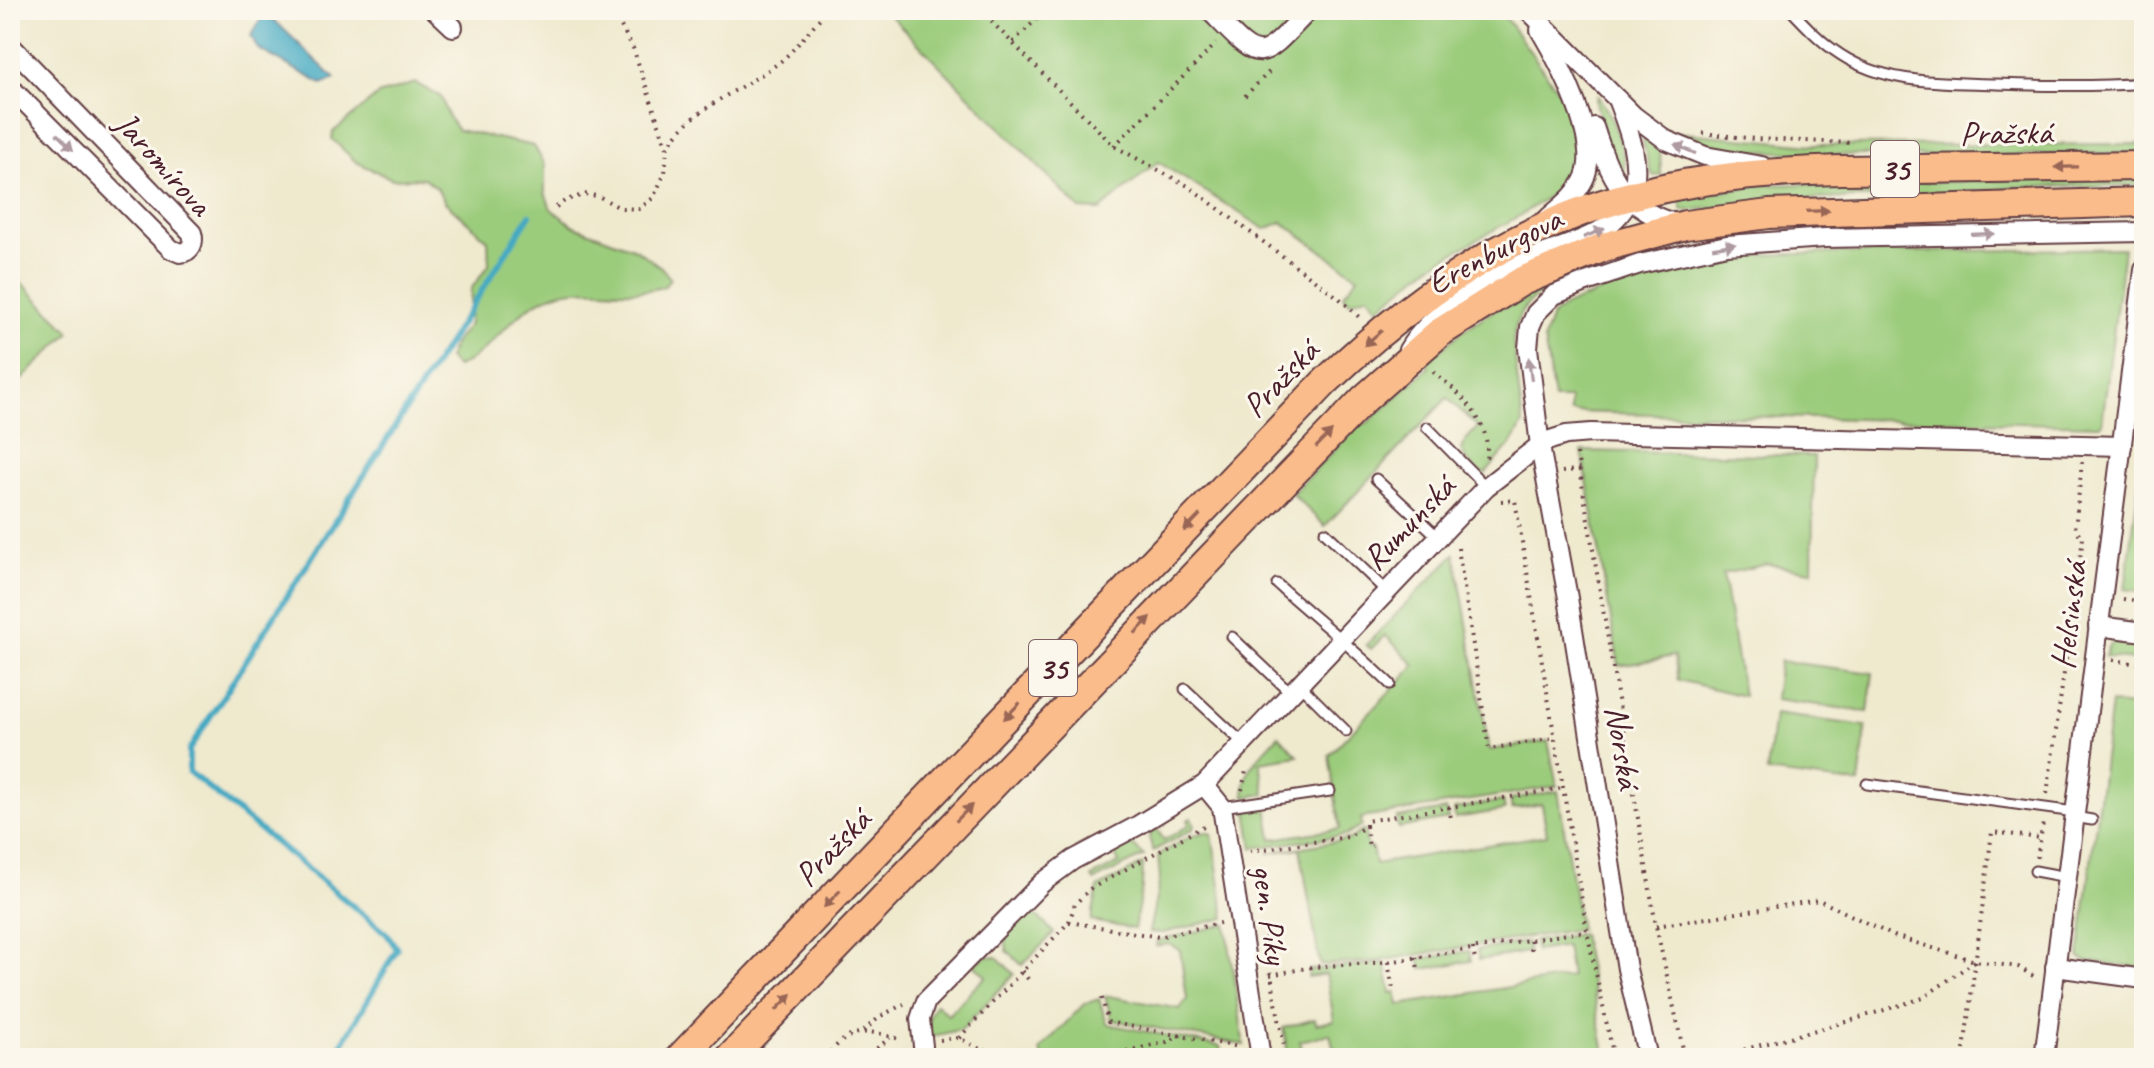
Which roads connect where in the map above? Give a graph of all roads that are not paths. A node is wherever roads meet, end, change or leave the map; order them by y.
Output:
1 (435, 10) edge
2 (1209, 10) edge
3 (1309, 10) edge
4 (1528, 10) edge
5 (1791, 10) edge
6 (453, 27) dead end
7 (10, 45) edge
8 (1551, 48) junction
9 (2144, 83) edge
10 (10, 87) edge
11 (1617, 99) junction
12 (2144, 166) edge
13 (1788, 171) junction
14 (1630, 197) junction
15 (2144, 202) edge
16 (1685, 225) junction
17 (2144, 232) edge
18 (1529, 234) junction
19 (2144, 270) edge
20 (1397, 369) junction
21 (1427, 427) dead end
22 (1540, 446) junction
23 (2122, 446) junction
24 (1376, 479) dead end
25 (1482, 483) junction
26 (1325, 532) dead end
27 (1438, 537) junction
28 (1277, 584) dead end
29 (1386, 591) junction
30 (2098, 626) junction
31 (2144, 632) edge
32 (1232, 637) dead end
33 (1340, 639) junction
34 (1390, 684) dead end
35 (1294, 688) junction
36 (1185, 689) dead end
37 (1346, 731) dead end
38 (1242, 742) junction
39 (1867, 784) dead end
40 (1204, 785) junction
41 (1330, 791) dead end
42 (1222, 807) junction
43 (2080, 816) junction
44 (2035, 871) road end
45 (2067, 877) junction
46 (2050, 975) junction
47 (2144, 979) edge
48 (922, 1044) road end
49 (1260, 1053) edge
50 (680, 1058) edge
51 (731, 1058) edge
52 (1648, 1058) edge
53 (2044, 1058) edge

1 - 6 street
2 - 3 street
4 - 8 street, Erenburgova
4 - 11 street, Erenburgova
5 - 9 lane
10 -> 7 street, Jaromírova
8 - 14 street, Erenburgova
8 - 18 street, Erenburgova
13 -> 11 street, Erenburgova
11 - 14 street, Erenburgova
12 -> 13 main road, Pražská / 35
13 - 14 main road, Pražská / 35
14 - 16 street, Erenburgova
14 - 18 main road, Pražská / 35
20 -> 14 street, Erenburgova
16 -> 15 main road, 35
16 - 20 main road, 35
22 -> 17 street
18 -> 50 main road, Pražská / 35
19 - 23 street, Helsinská
51 -> 20 main road, 35
21 - 25 lane
22 - 23 street, Rumunská
22 - 25 street, Rumunská
22 - 52 street, Norská
23 - 30 street, Helsinská
24 - 27 lane
25 - 27 street, Rumunská
26 - 29 lane
27 - 29 street, Rumunská
28 - 33 lane
29 - 33 street, Rumunská
30 - 31 street
30 - 43 street, Helsinská
32 - 35 lane
33 - 34 lane
33 - 35 street, Rumunská
35 - 37 lane
35 - 38 street, Rumunská
36 - 38 lane
38 - 40 street, Rumunská
39 - 43 lane
40 - 42 street
40 - 48 street, Rumunská
41 - 42 lane
42 - 49 street, gen. Píky
43 - 45 street, Helsinská
44 - 45 lane
45 - 46 street, Helsinská
46 - 47 street
46 - 53 street, Helsinská

